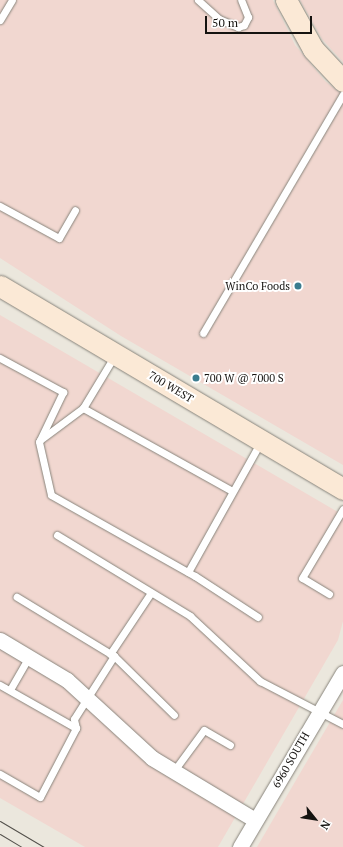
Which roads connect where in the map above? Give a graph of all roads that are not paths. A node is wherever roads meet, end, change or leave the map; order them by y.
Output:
1 (12, 0) edge
2 (198, 0) edge
3 (241, 0) edge
4 (286, 0) edge
5 (0, 20) edge
6 (343, 81) edge
7 (343, 94) edge
8 (0, 206) edge
9 (75, 210) dead end
10 (0, 286) edge
11 (202, 333) dead end
12 (116, 354) junction
13 (0, 358) edge
14 (83, 408) junction
15 (261, 440) junction
16 (39, 442) junction
17 (343, 488) edge
18 (232, 491) junction
19 (343, 509) edge
20 (57, 535) dead end
21 (188, 572) junction
22 (150, 594) junction
23 (329, 594) dead end
24 (17, 597) dead end
25 (258, 617) dead end
26 (1, 642) edge
27 (112, 655) junction
28 (29, 656) junction
29 (343, 672) edge
30 (0, 685) edge
31 (11, 688) junction
32 (87, 696) junction
33 (319, 711) junction
34 (174, 715) dead end
35 (343, 724) edge
36 (76, 728) junction
37 (230, 745) dead end
38 (173, 772) junction
39 (0, 774) edge
40 (255, 820) junction
41 (240, 847) edge

1 - 5 lane
2 - 3 lane
4 - 6 main road
7 - 11 lane
8 - 9 lane
10 - 12 main road, 700 WEST
12 - 14 lane
12 - 15 main road, 700 WEST
13 - 16 lane
14 - 16 lane
14 - 18 lane
15 - 17 main road, 700 WEST
15 - 18 lane
16 - 21 lane
18 - 21 lane
19 - 23 lane
20 - 22 lane
21 - 25 lane
22 - 27 lane
22 - 33 lane
24 - 27 lane
26 - 28 street
27 - 32 lane
27 - 34 lane
28 - 31 lane
28 - 32 street
29 - 33 street, 6960 SOUTH
30 - 31 lane
31 - 36 lane
32 - 36 lane
32 - 38 street
33 - 35 lane
33 - 40 street, 6960 SOUTH
36 - 39 lane
37 - 38 lane
38 - 40 street
40 - 41 street, 6960 SOUTH

